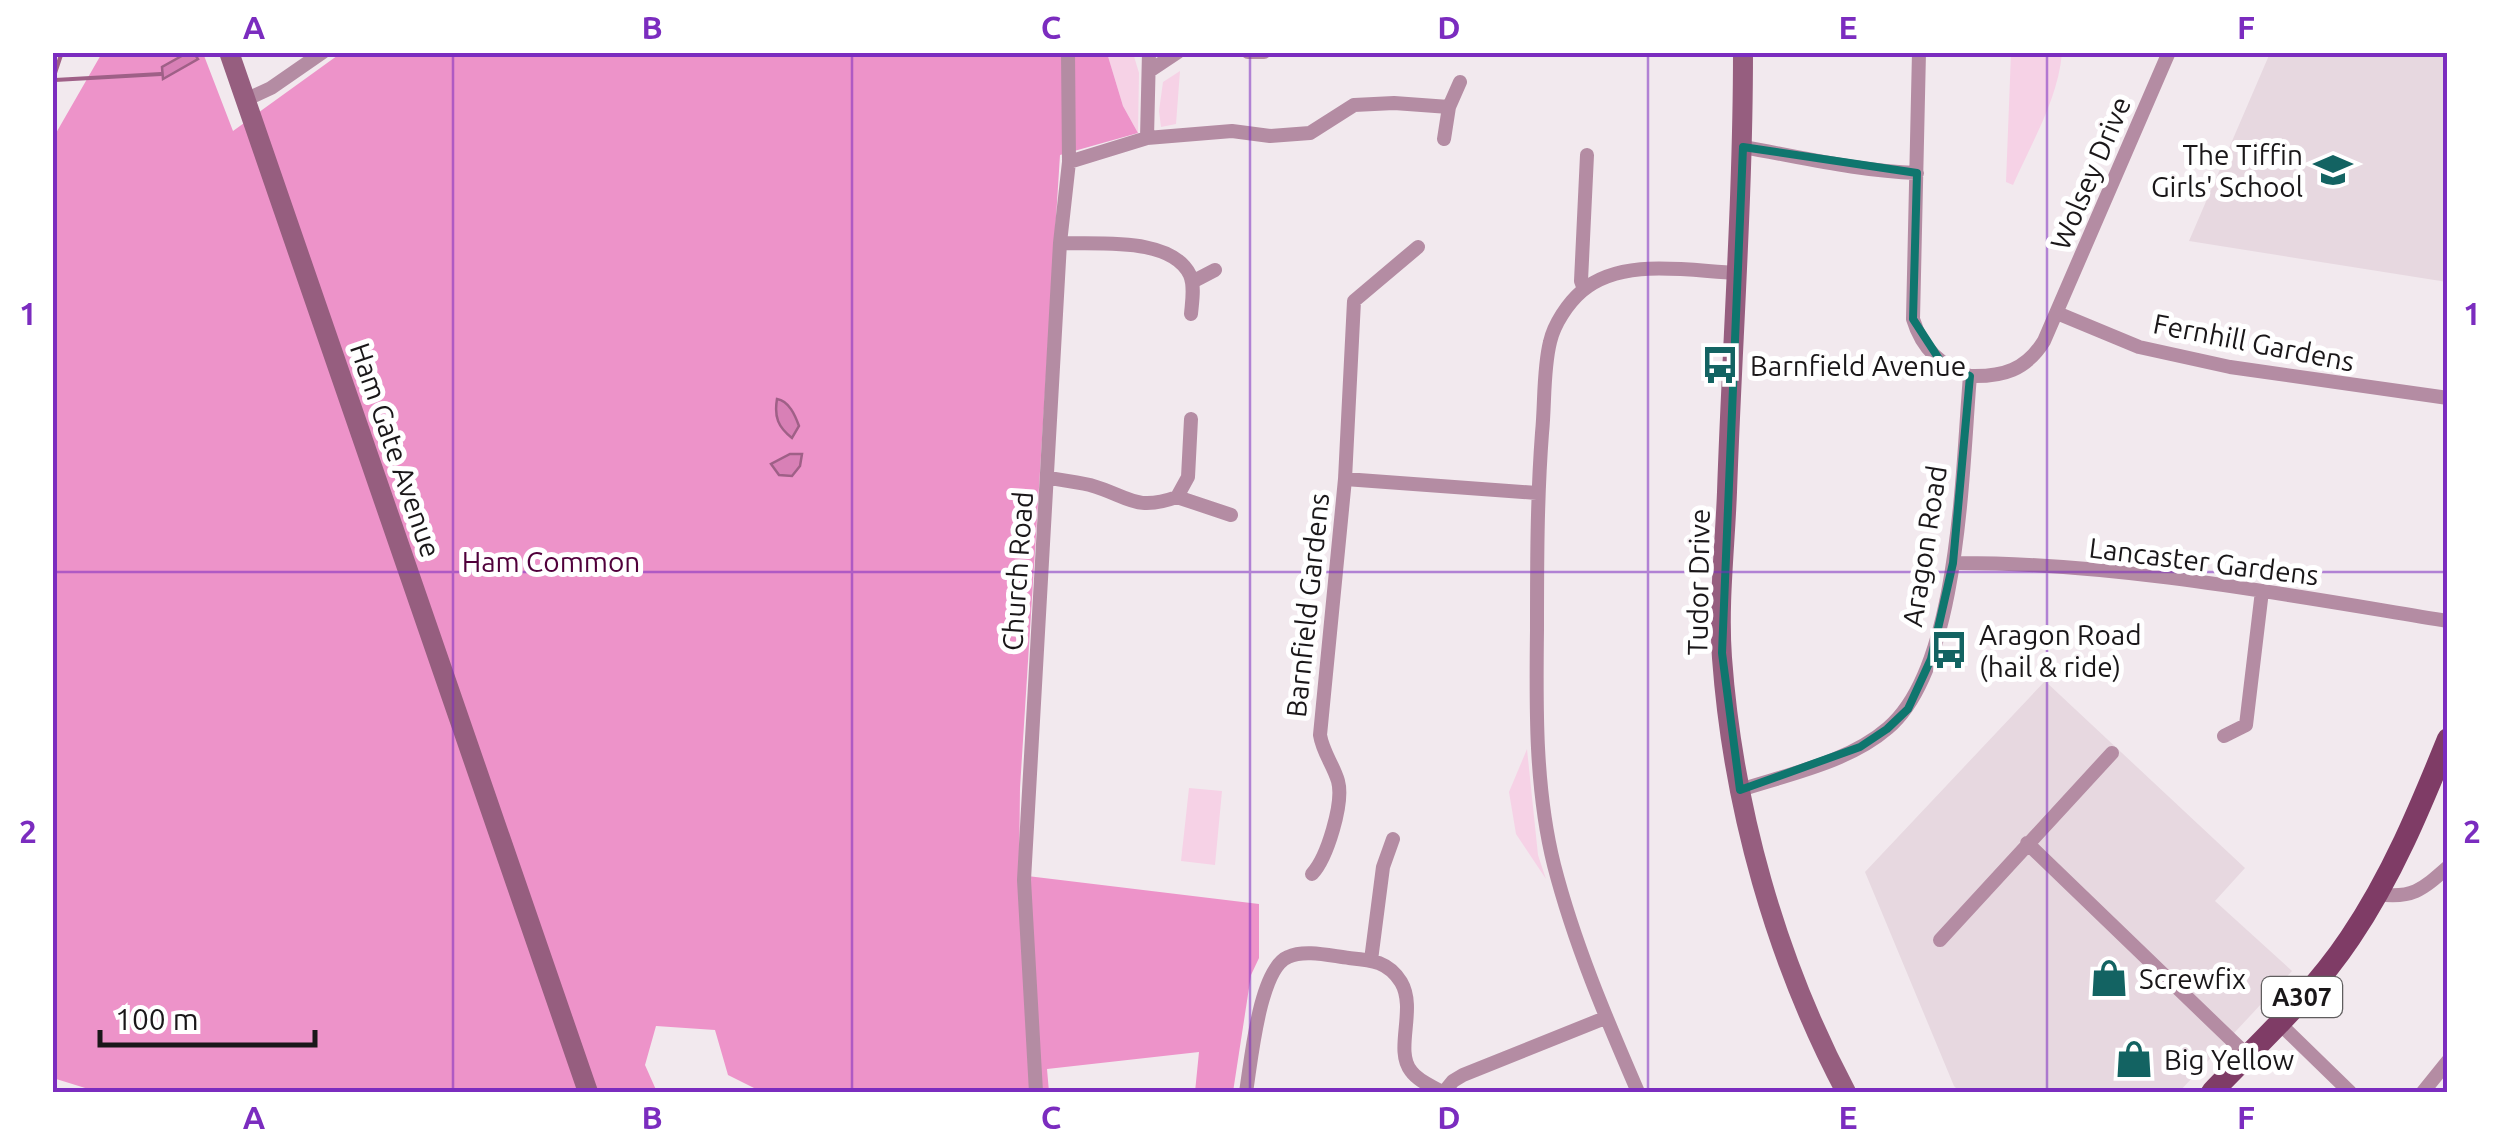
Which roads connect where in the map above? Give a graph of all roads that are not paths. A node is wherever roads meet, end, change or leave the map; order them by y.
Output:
1 (228, 52) edge
2 (323, 52) edge
3 (1068, 52) edge
4 (1149, 52) edge
5 (1178, 52) edge
6 (1248, 52) edge
7 (1264, 52) edge
8 (1743, 52) edge
9 (1919, 52) edge
10 (2168, 52) edge
11 (1151, 70) junction
12 (1460, 82) dead end
13 (245, 100) junction
14 (1449, 107) junction
15 (1147, 138) junction
16 (1444, 139) dead end
17 (1743, 147) junction
18 (1588, 155) dead end
19 (1069, 162) junction
20 (1917, 173) junction
21 (1060, 244) junction
22 (1418, 247) dead end
23 (1215, 270) dead end
24 (1736, 273) junction
25 (1192, 282) junction
26 (1584, 289) junction
27 (2057, 313) junction
28 (1191, 314) dead end
29 (1970, 376) junction
30 (2448, 398) edge
31 (1191, 419) dead end
32 (1049, 478) junction
33 (1344, 479) junction
34 (1537, 493) junction
35 (1178, 497) junction
36 (1231, 515) dead end
37 (1953, 563) junction
38 (2262, 591) junction
39 (2448, 621) edge
40 (2224, 736) dead end
41 (2448, 739) edge
42 (2112, 752) dead end
43 (1740, 790) junction
44 (1394, 839) dead end
45 (2027, 843) junction
46 (2448, 867) edge
47 (1312, 874) dead end
48 (2380, 888) junction
49 (1940, 940) dead end
50 (1371, 960) junction
51 (1606, 1018) junction
52 (2278, 1022) junction
53 (2248, 1055) junction
54 (2448, 1061) edge
55 (588, 1092) edge
56 (1036, 1092) edge
57 (1246, 1092) edge
58 (1443, 1092) edge
59 (1638, 1092) edge
60 (1846, 1092) edge
61 (2212, 1092) edge
62 (2350, 1092) edge
63 (2423, 1092) edge

1 - 13 main road, Ham Gate Avenue
2 - 13 street
3 - 19 street, Church Road
4 - 11 street
5 - 11 street
6 - 7 street
8 - 17 main road, Tudor Drive
9 - 20 street
10 - 27 street, Wolsey Drive
11 - 15 street
12 - 14 street
13 - 55 main road, Ham Gate Avenue
14 - 15 street
14 - 16 street
15 - 19 street
17 - 20 street
17 - 24 main road, Tudor Drive
18 - 26 street
19 - 21 street, Church Road
20 - 29 street
21 - 25 street
21 - 32 street, Church Road
22 - 33 street, Barnfield Gardens
23 - 25 street
24 - 26 street
24 - 43 main road, Tudor Drive
25 - 28 street
26 - 34 street
27 - 29 street
27 - 30 street, Fernhill Gardens
29 - 37 street, Aragon Road
31 - 35 street
32 - 35 street
32 - 56 street, Church Road
33 - 34 street, Barnfield Gardens
33 - 47 street, Barnfield Gardens
34 - 51 street
35 - 36 street
37 - 38 street, Lancaster Gardens
37 - 43 street, Aragon Road
38 - 39 street, Lancaster Gardens
38 - 40 street
41 - 48 main road, A307
42 - 45 street
43 - 60 main road, Tudor Drive
44 - 50 street
45 - 49 street
45 - 53 street
46 - 48 street
48 - 52 main road, A307
50 - 57 street
50 - 58 street
51 - 58 street
51 - 59 street
52 - 53 main road, A307
52 - 62 street
53 - 61 main road, A307
54 - 63 street

